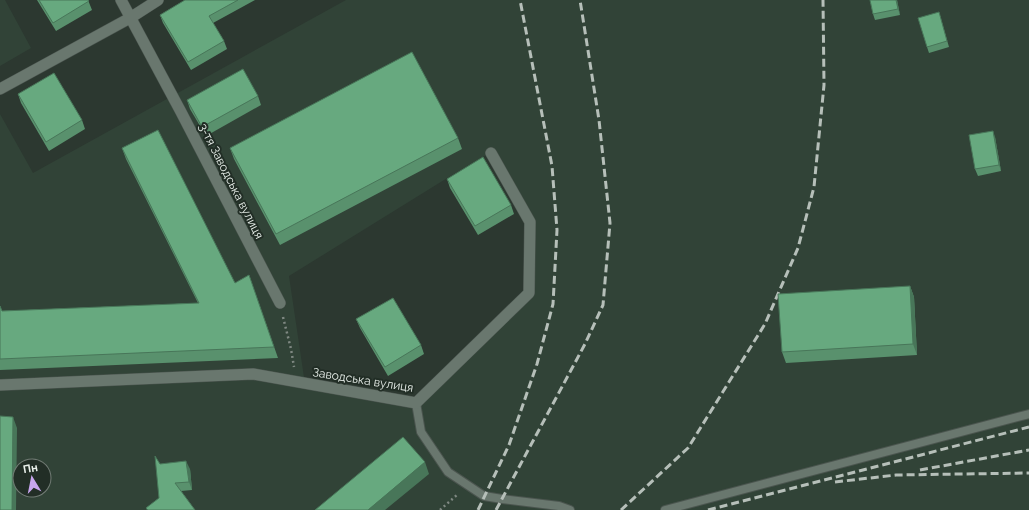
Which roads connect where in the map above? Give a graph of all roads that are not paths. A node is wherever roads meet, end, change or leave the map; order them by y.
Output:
1 (121, 0) edge
2 (158, 0) edge
3 (130, 18) junction
4 (0, 89) edge
5 (490, 153) dead end
6 (280, 303) road end
7 (0, 384) edge
8 (416, 403) junction
9 (1029, 414) edge
10 (570, 510) edge
11 (665, 510) edge

1 - 3 street, 3-тя Заводська вулиця
2 - 3 street
3 - 4 street
3 - 6 street, 3-тя Заводська вулиця
5 - 8 street, Заводська вулиця
7 - 8 street, Заводська вулиця
8 - 10 lane
9 - 11 lane

